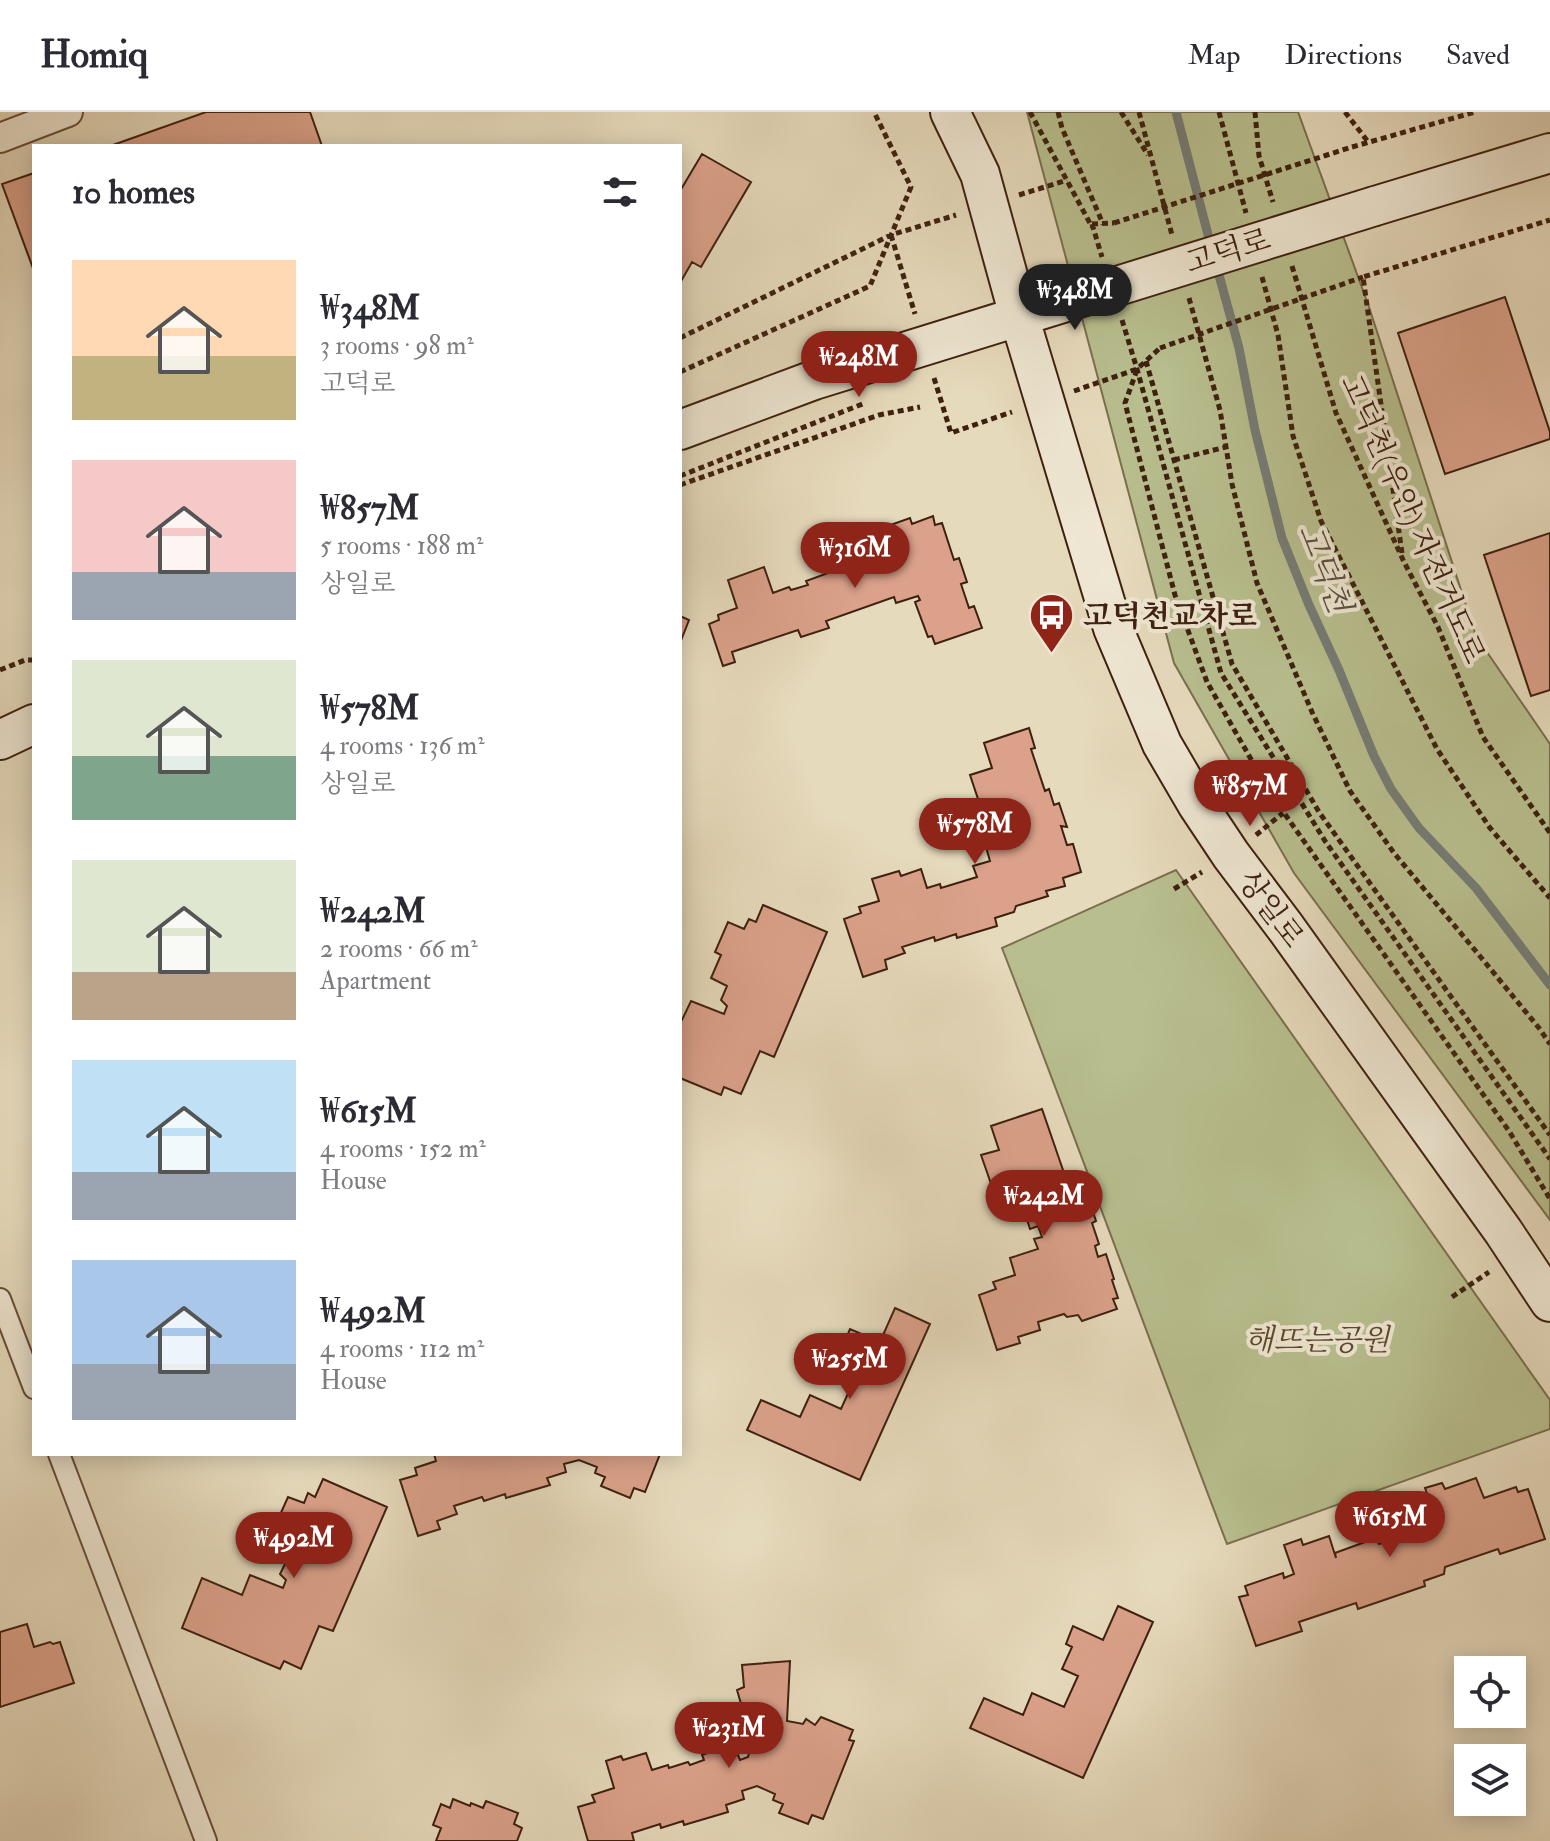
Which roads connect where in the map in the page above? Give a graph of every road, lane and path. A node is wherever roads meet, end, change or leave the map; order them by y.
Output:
1 (68, 112) edge
2 (874, 112) edge
3 (950, 112) edge
4 (1030, 112) edge
5 (1058, 112) edge
6 (1121, 112) edge
7 (1139, 112) edge
8 (1219, 112) edge
9 (1255, 112) edge
10 (1345, 112) edge
11 (1475, 112) edge
12 (1, 135) edge
13 (1369, 143) junction
14 (1550, 153) edge
15 (1152, 163) junction
16 (1247, 216) dead end
17 (1277, 216) dead end
18 (1550, 220) edge
19 (1092, 224) junction
20 (1103, 224) junction
21 (891, 235) junction
22 (1174, 243) dead end
23 (1291, 262) dead end
24 (1262, 276) dead end
25 (1363, 277) junction
26 (1111, 288) junction
27 (1186, 288) dead end
28 (1019, 316) junction
29 (682, 337) edge
30 (1146, 361) junction
31 (1137, 369) junction
32 (682, 371) edge
33 (868, 402) dead end
34 (920, 407) dead end
35 (682, 429) edge
36 (1226, 447) junction
37 (1174, 460) junction
38 (682, 475) edge
39 (682, 484) edge
40 (1404, 562) junction
41 (32, 660) edge
42 (0, 670) edge
43 (1550, 833) edge
44 (1550, 898) edge
45 (1550, 1044) edge
46 (1550, 1135) edge
47 (1550, 1159) edge
48 (1550, 1199) edge
49 (0, 1299) edge
50 (1550, 1302) edge
51 (32, 1383) edge
52 (60, 1456) edge
53 (206, 1841) edge

1 - 12 street
2 - 21 path
3 - 28 main road, 상일로
4 - 19 path
5 - 20 path
6 - 15 path
7 - 15 path
8 - 16 path
9 - 17 path
10 - 13 path
11 - 13 path
13 - 20 path, bridge
14 - 26 main road, 고덕로, bridge
15 - 22 path
18 - 25 path
19 - 20 path
19 - 26 path
21 - 29 path
21 - 32 path
23 - 40 path, 고덕천(우안) 자전거도로
24 - 44 path
25 - 30 path, bridge
25 - 40 path
26 - 28 main road, 고덕로
26 - 31 path
27 - 36 path
28 - 35 main road, 고덕로
28 - 50 main road, 상일로
30 - 31 path
30 - 37 path
31 - 47 path
31 - 48 path
33 - 38 path
34 - 39 path
36 - 37 path
36 - 45 path
37 - 46 path
40 - 43 path, 고덕천(우안) 자전거도로
41 - 42 path
49 - 51 street
52 - 53 street

